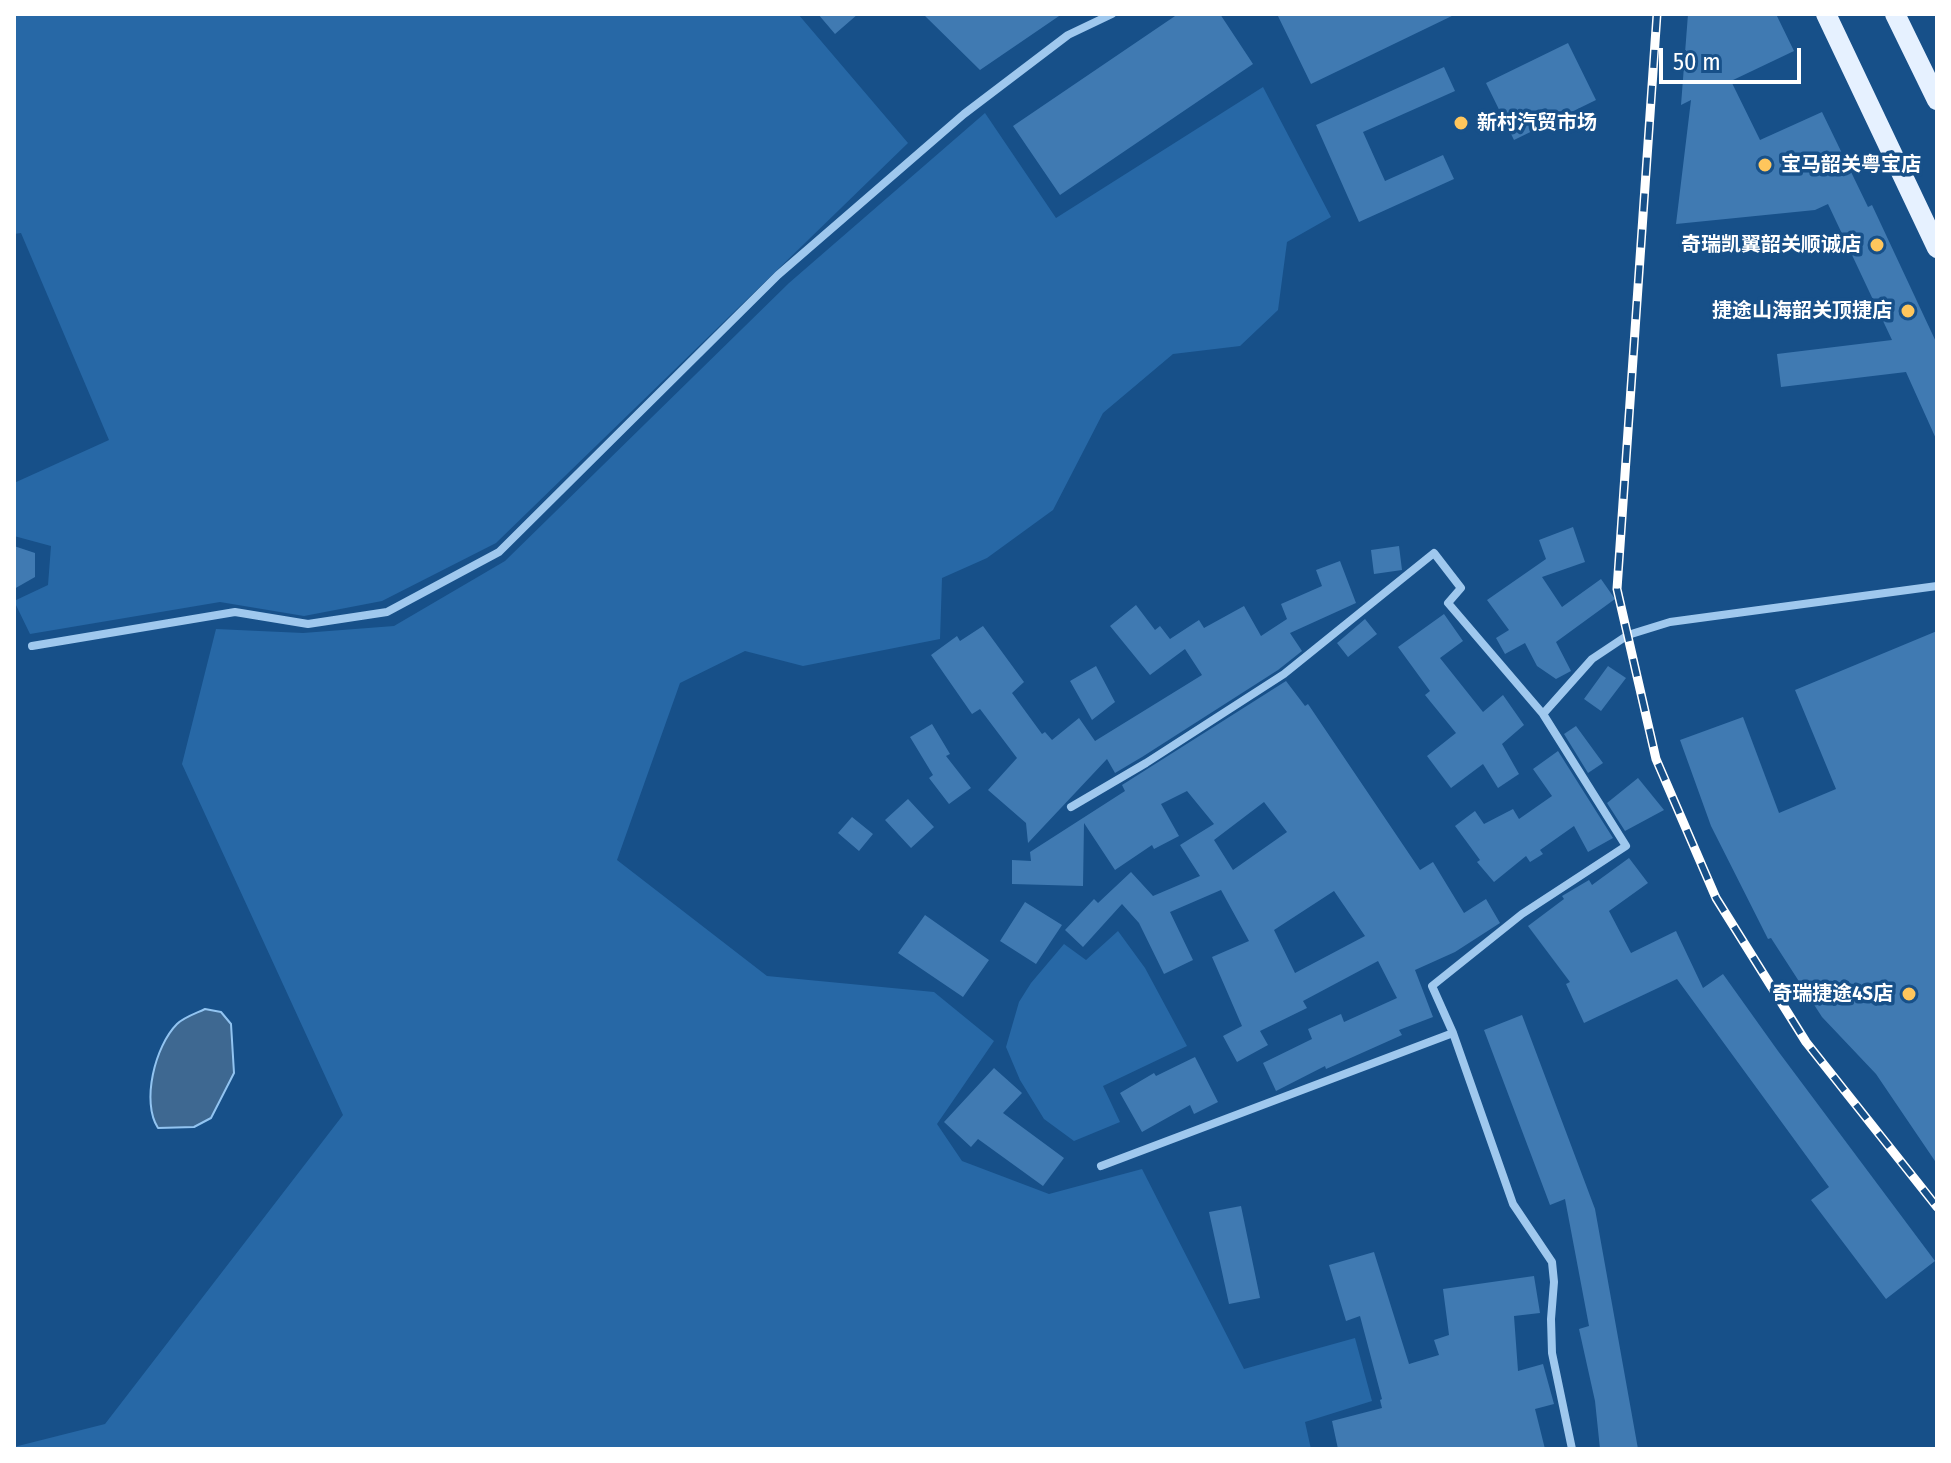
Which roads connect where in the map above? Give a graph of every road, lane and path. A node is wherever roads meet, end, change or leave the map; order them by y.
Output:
1 (1112, 14) edge
2 (1826, 14) edge
3 (1895, 14) edge
4 (1937, 100) edge
5 (1937, 248) edge
6 (1937, 586) edge
7 (32, 646) dead end
8 (1543, 714) junction
9 (1071, 807) dead end
10 (1453, 1033) junction
11 (1101, 1166) dead end
12 (1572, 1449) edge

1 - 7 street
2 - 5 main road
3 - 4 main road
6 - 8 street
8 - 9 street
8 - 10 street
10 - 11 street
10 - 12 street

